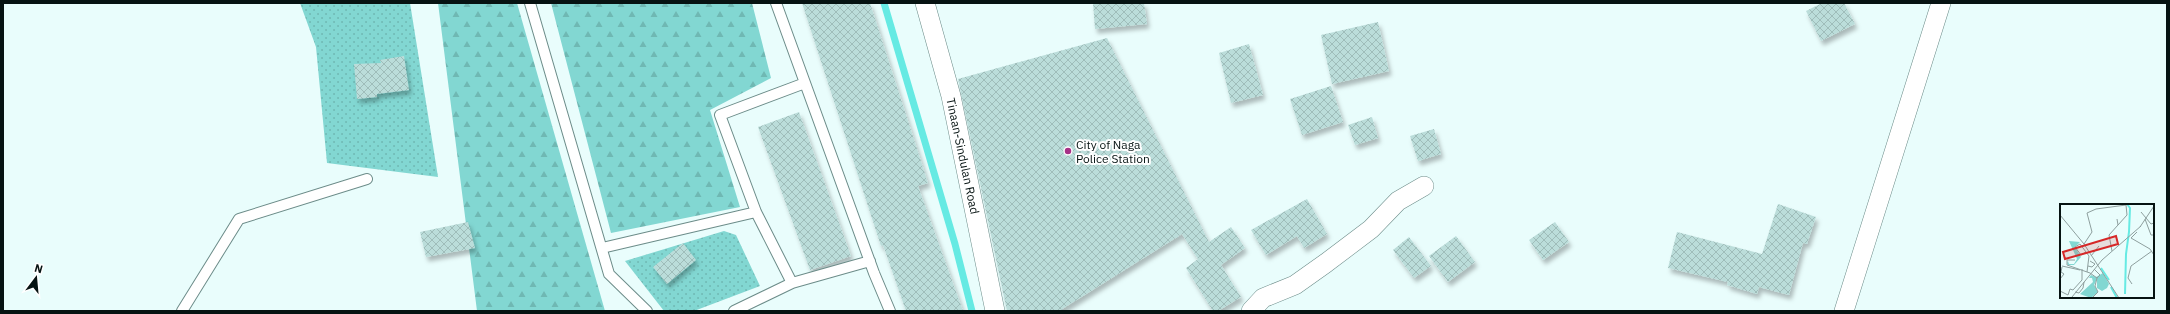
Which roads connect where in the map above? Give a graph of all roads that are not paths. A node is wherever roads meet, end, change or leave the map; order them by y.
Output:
1 (530, 3) edge
2 (776, 3) edge
3 (925, 3) edge
4 (1941, 3) edge
5 (805, 83) junction
6 (367, 179) dead end
7 (1424, 186) dead end
8 (756, 212) junction
9 (602, 248) junction
10 (870, 261) junction
11 (792, 283) junction
12 (182, 311) edge
13 (647, 311) edge
14 (734, 311) edge
15 (890, 311) edge
16 (995, 311) edge
17 (1250, 311) edge
18 (1844, 311) edge

1 - 9 lane
2 - 5 lane
3 - 16 street, Tinaan-Sindulan Road
4 - 18 street
5 - 8 lane
5 - 10 lane
6 - 12 lane
7 - 17 street
8 - 9 lane
8 - 11 lane
9 - 13 lane
10 - 11 lane
10 - 15 lane
11 - 14 lane

